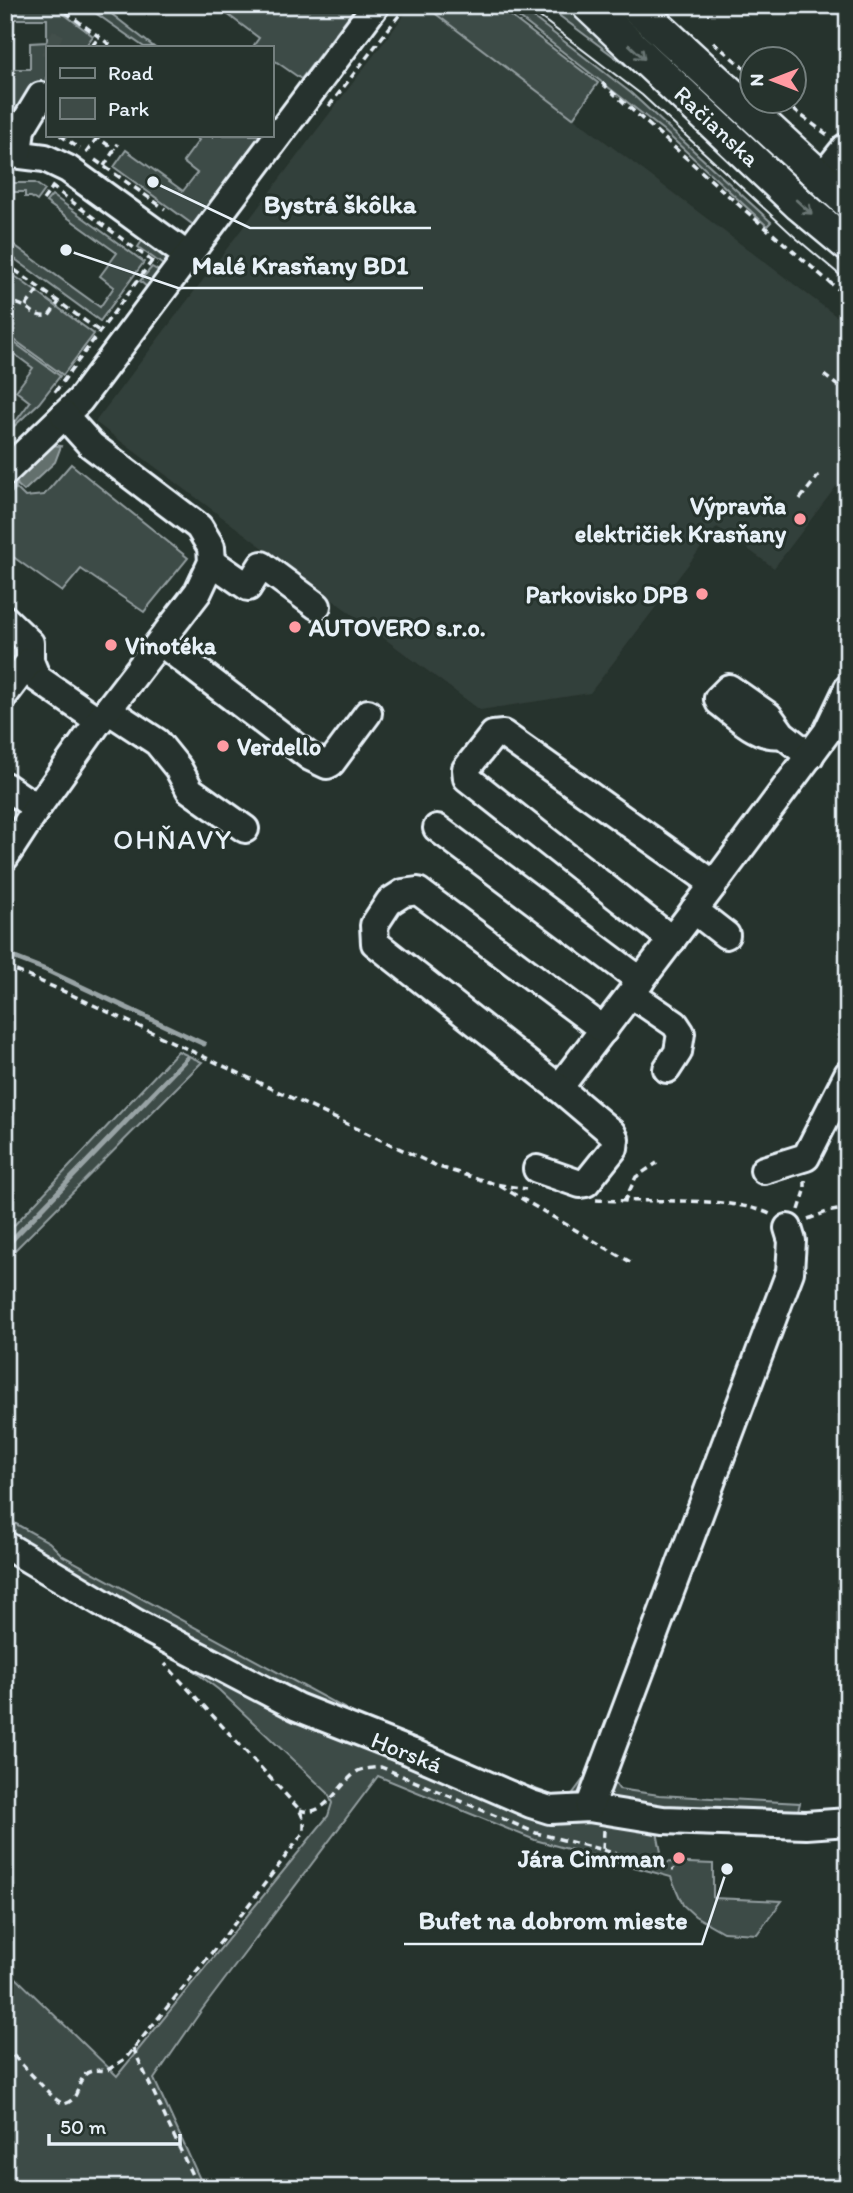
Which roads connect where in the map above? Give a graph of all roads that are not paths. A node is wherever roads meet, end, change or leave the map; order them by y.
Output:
1 (376, 5) edge
2 (587, 5) edge
3 (634, 5) edge
4 (738, 91) edge
5 (41, 96) dead end
6 (766, 116) edge
7 (273, 128) edge
8 (268, 136) edge
9 (845, 148) road end
10 (11, 153) edge
11 (821, 178) junction
12 (848, 202) edge
13 (848, 245) edge
14 (188, 256) junction
15 (65, 404) junction
16 (5, 472) edge
17 (212, 562) junction
18 (317, 606) dead end
19 (5, 619) edge
20 (160, 642) junction
21 (30, 661) junction
22 (848, 688) edge
23 (5, 694) edge
24 (368, 713) dead end
25 (104, 716) junction
26 (782, 734) dead end
27 (810, 756) junction
28 (5, 786) edge
29 (37, 808) junction
30 (437, 828) dead end
31 (245, 829) dead end
32 (5, 857) edge
33 (714, 884) junction
34 (694, 910) junction
35 (726, 935) dead end
36 (672, 940) junction
37 (636, 988) junction
38 (604, 1030) junction
39 (667, 1069) dead end
40 (848, 1074) edge
41 (559, 1088) junction
42 (764, 1170) dead end
43 (536, 1180) road end
44 (791, 1227) road end
45 (5, 1545) edge
46 (597, 1809) junction
47 (848, 1822) edge

1 - 7 street
2 -> 13 main road, Račianska
3 - 4 main road, Račianska
5 - 10 street
6 - 11 main road, Račianska
8 - 14 street
9 - 11 street
10 - 14 street
11 - 12 main road, Račianska
14 - 15 street
15 - 16 street
15 - 17 street
17 - 18 street
17 - 20 street
19 - 21 street
20 - 24 street
20 - 25 street
21 - 23 street
21 - 25 street
22 - 27 street
25 - 29 street
25 - 31 street
26 - 27 street
27 - 33 street
28 - 29 street
29 - 32 street
30 - 37 street
33 - 34 street
33 - 36 street
34 - 35 street
34 - 36 street
36 - 37 street
37 - 38 street
37 - 39 street
38 - 41 street
38 - 41 street
40 - 42 street
41 - 43 street
44 - 46 street
45 - 46 street, Horská
46 - 47 street, Horská

